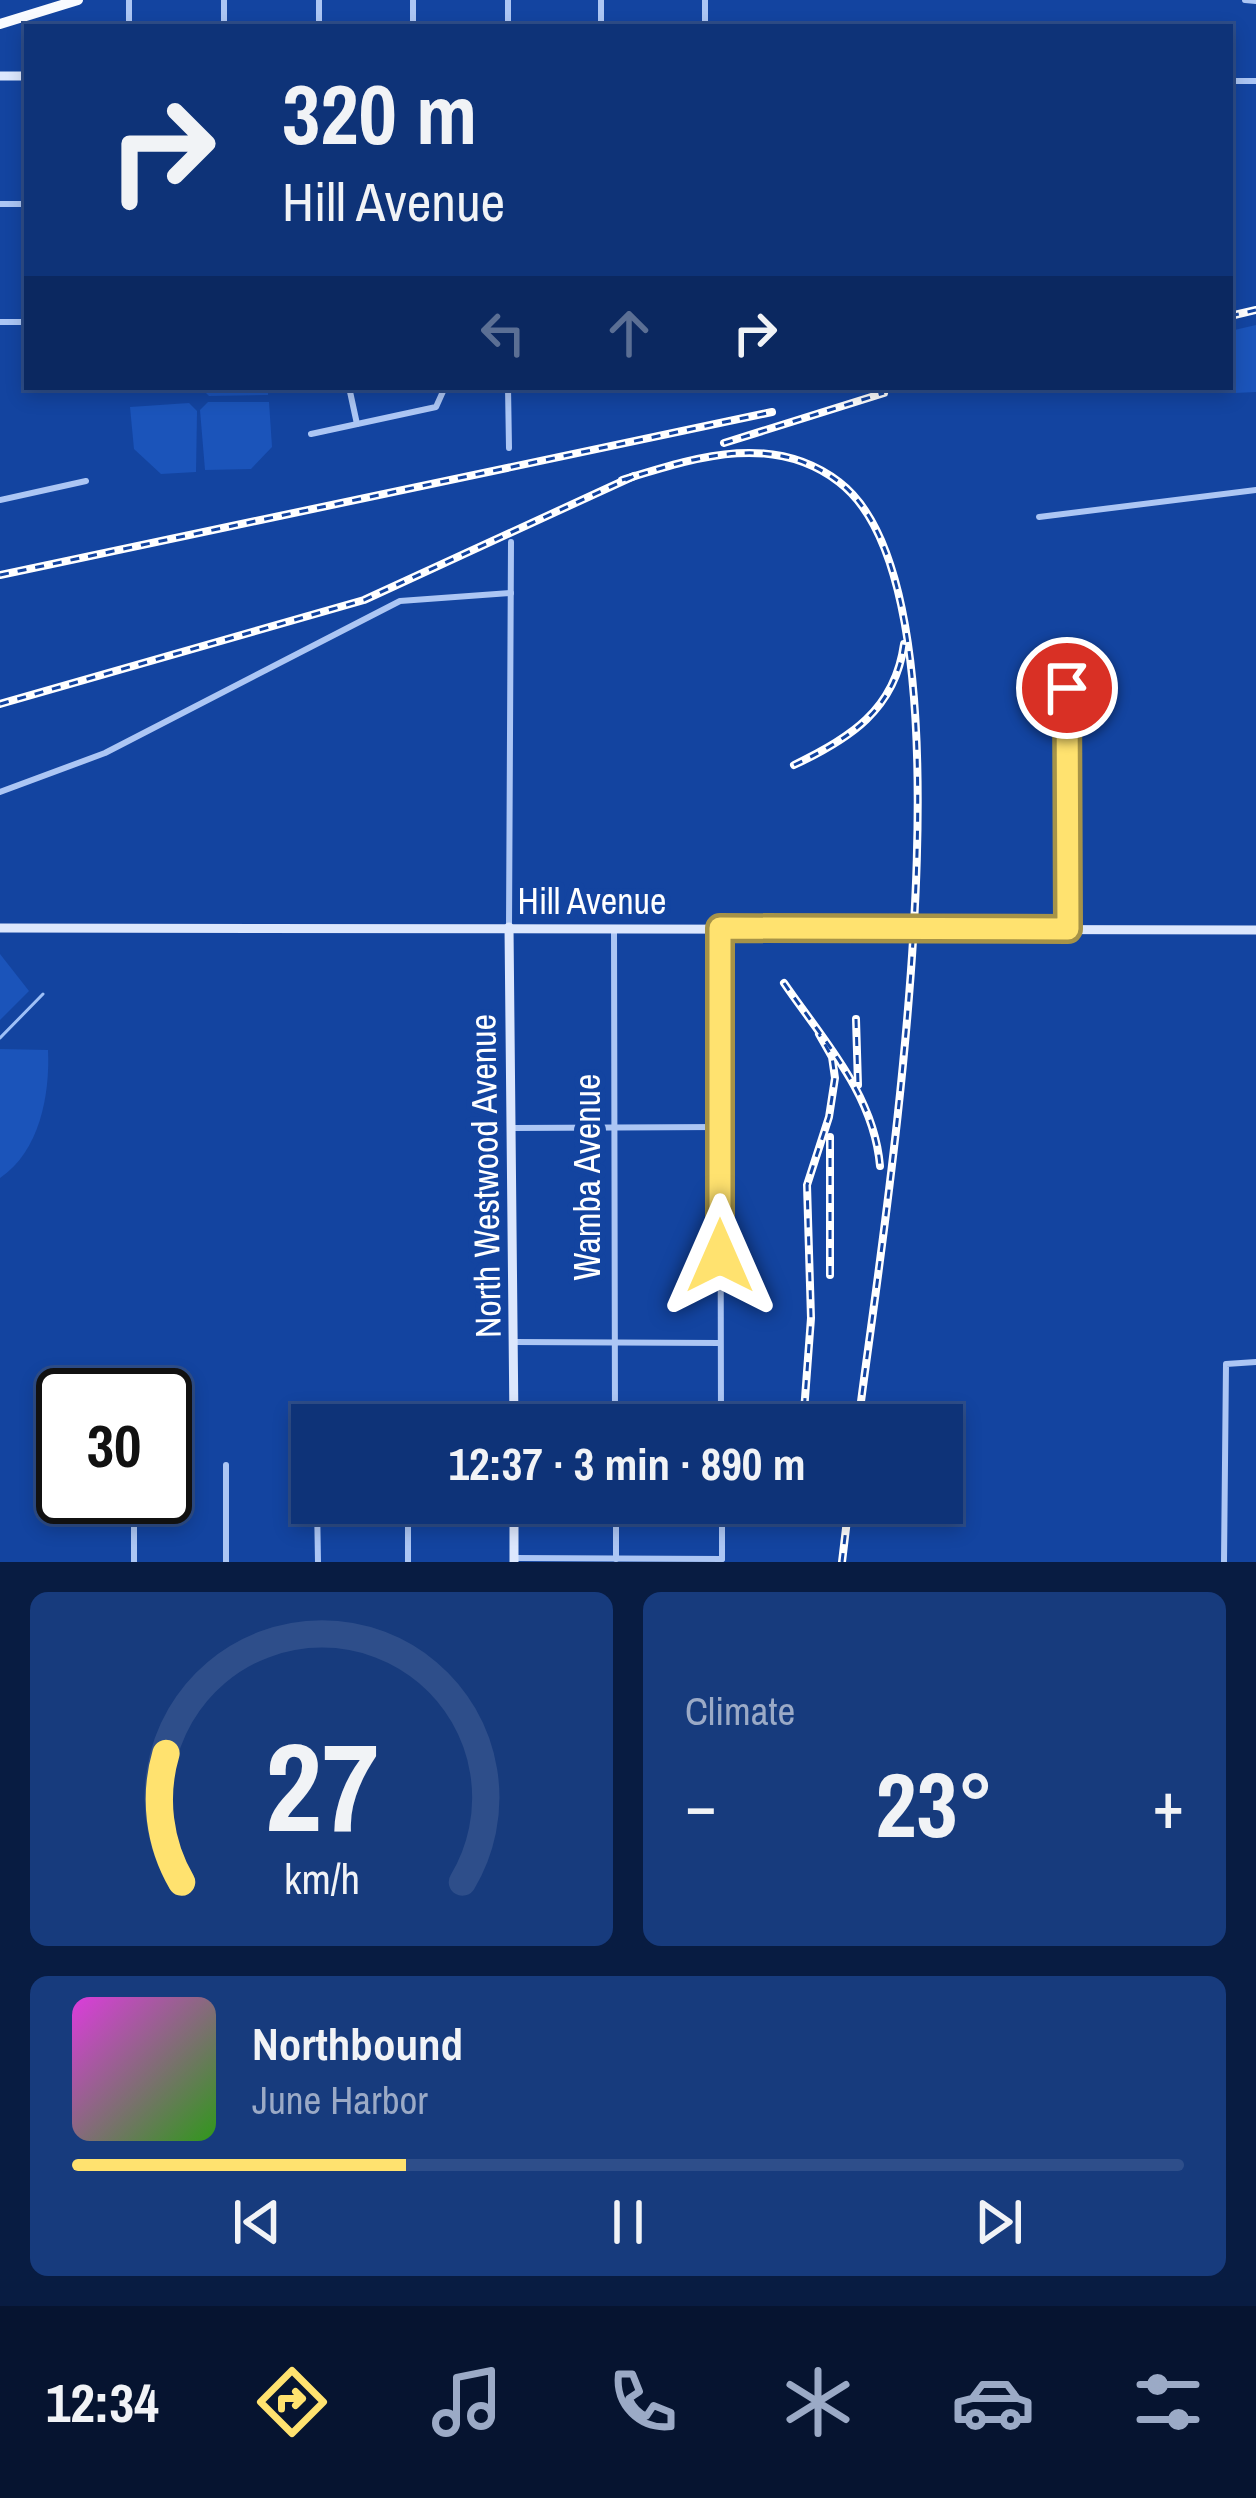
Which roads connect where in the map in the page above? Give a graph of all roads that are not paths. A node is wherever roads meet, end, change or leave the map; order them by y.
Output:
1 (77, 0) edge
2 (1245, 0) edge
3 (1256, 1) edge
4 (37, 6) edge
5 (0, 24) edge
6 (350, 390) edge
7 (444, 390) edge
8 (508, 390) edge
9 (357, 424) junction
10 (311, 434) dead end
11 (509, 448) dead end
12 (86, 482) dead end
13 (1256, 490) edge
14 (0, 500) edge
15 (1040, 517) dead end
16 (511, 542) dead end
17 (511, 593) junction
18 (1067, 703) junction
19 (0, 792) edge
20 (509, 927) junction
21 (0, 928) edge
22 (614, 928) junction
23 (720, 928) junction
24 (1068, 929) junction
25 (1256, 930) edge
26 (719, 1126) junction
27 (513, 1128) junction
28 (614, 1128) junction
29 (514, 1342) junction
30 (615, 1342) junction
31 (721, 1343) junction
32 (1256, 1361) edge
33 (514, 1404) edge
34 (615, 1404) edge
35 (721, 1404) edge
36 (226, 1465) dead end
37 (134, 1524) edge
38 (317, 1524) edge
39 (408, 1524) edge
40 (514, 1524) edge
41 (616, 1524) edge
42 (722, 1524) edge
43 (514, 1560) edge
44 (616, 1560) edge
45 (722, 1560) edge
46 (134, 1562) edge
47 (226, 1562) edge
48 (318, 1562) edge
49 (408, 1562) edge
50 (1224, 1562) edge

1 - 4 main road
2 - 3 street
4 - 5 main road
6 - 9 street
7 - 9 street
8 - 11 street
9 - 10 street
12 - 14 street
13 - 15 street
16 - 17 street
17 - 19 street
17 - 20 street
18 - 18 street
18 - 24 street
20 - 21 main road, Hill Avenue
20 - 22 main road, Hill Avenue
20 - 27 main road, North Westwood Avenue
22 - 23 main road, Hill Avenue
22 - 28 street, Wamba Avenue
23 - 24 main road, Hill Avenue
23 - 26 street
24 - 25 main road, Hill Avenue
26 - 28 street
26 - 31 street
27 - 28 street
27 - 29 main road, North Westwood Avenue
28 - 30 street, Wamba Avenue
29 - 30 street
29 - 33 main road, North Westwood Avenue
30 - 31 street
30 - 34 street, Wamba Avenue
31 - 35 street
32 - 50 street
36 - 47 street
37 - 46 street
38 - 48 street
39 - 49 street
40 - 43 main road
41 - 44 street
42 - 45 street
43 - 44 street
44 - 45 street

